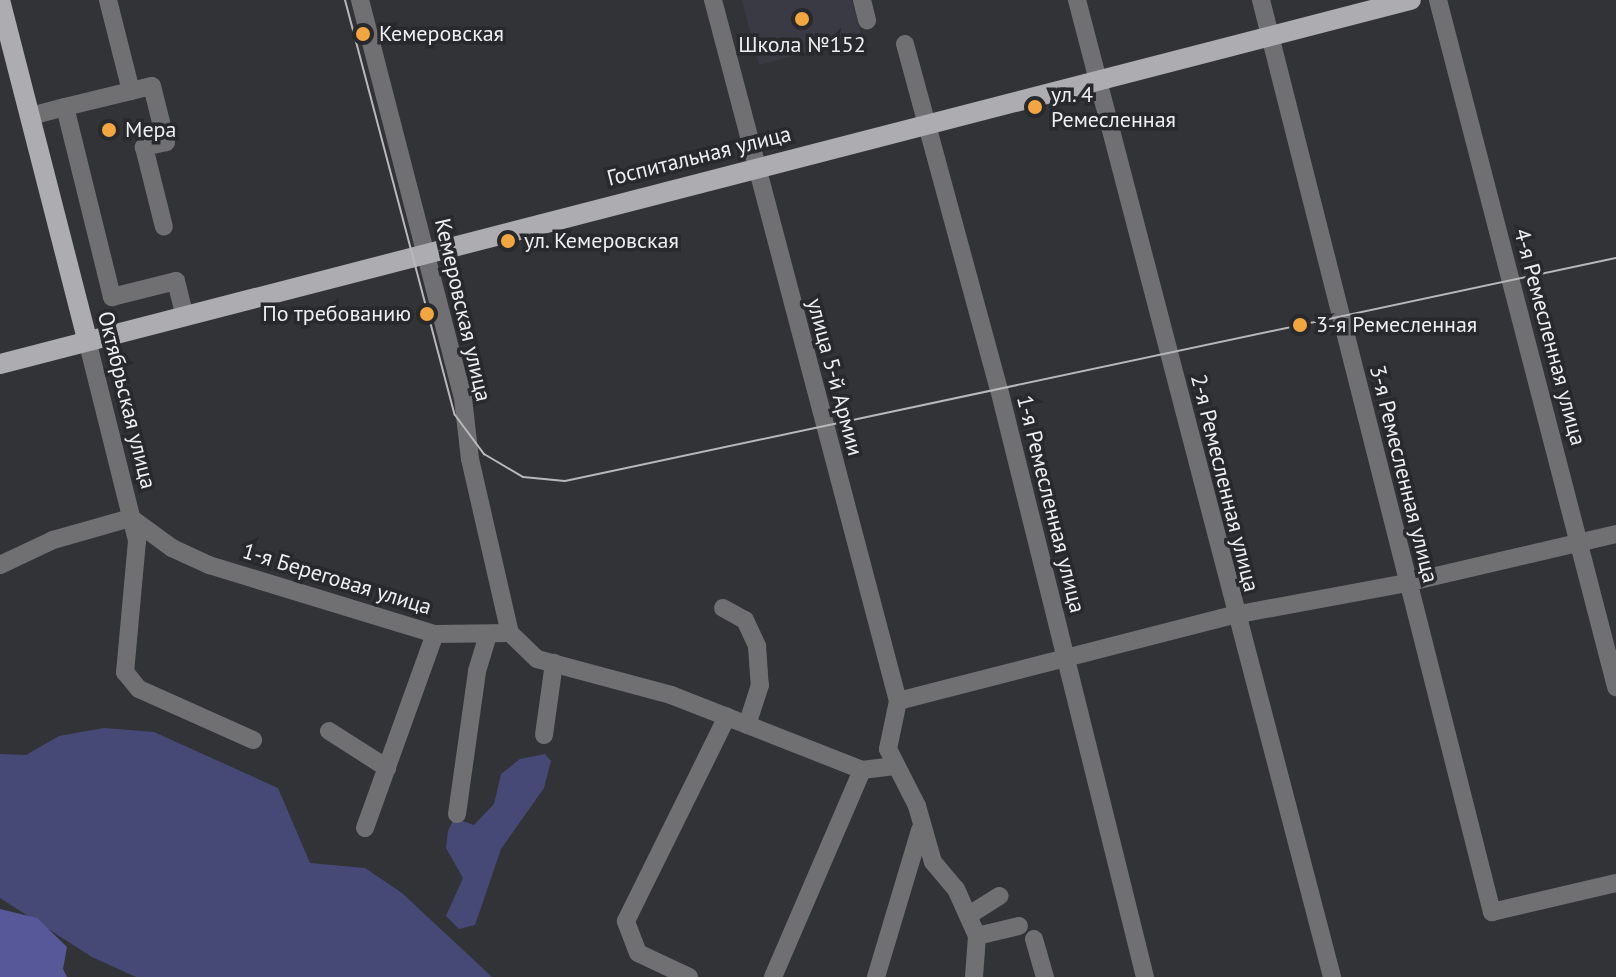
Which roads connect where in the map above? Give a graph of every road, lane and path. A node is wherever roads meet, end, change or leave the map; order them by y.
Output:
1 (0, 0) edge
2 (108, 0) edge
3 (360, 0) edge
4 (713, 0) edge
5 (862, 0) edge
6 (1077, 0) edge
7 (1261, 0) edge
8 (1411, 0) edge
9 (1438, 0) edge
10 (867, 20) dead end
11 (1269, 37) junction
12 (905, 44) dead end
13 (1096, 80) junction
14 (131, 91) junction
15 (65, 107) junction
16 (31, 116) junction
17 (927, 122) junction
18 (754, 167) junction
19 (164, 227) dead end
20 (425, 251) junction
21 (184, 314) junction
22 (87, 340) junction
23 (0, 364) edge
24 (131, 518) junction
25 (1616, 534) edge
26 (1580, 543) junction
27 (0, 565) edge
28 (1406, 583) junction
29 (723, 608) dead end
30 (1234, 615) junction
31 (510, 633) junction
32 (435, 634) junction
33 (488, 635) junction
34 (1064, 660) junction
35 (554, 663) junction
36 (1616, 687) edge
37 (898, 701) junction
38 (727, 717) junction
39 (747, 725) junction
40 (329, 731) dead end
41 (544, 735) dead end
42 (253, 740) dead end
43 (893, 766) junction
44 (387, 768) junction
45 (862, 770) junction
46 (457, 814) dead end
47 (365, 828) dead end
48 (920, 830) junction
49 (1616, 883) edge
50 (1000, 896) dead end
51 (969, 915) junction
52 (1019, 926) dead end
53 (977, 936) junction
54 (1034, 939) dead end
55 (689, 977) edge
56 (773, 977) edge
57 (876, 977) edge
58 (974, 977) edge
59 (1045, 977) edge
60 (1145, 977) edge
61 (1332, 977) edge

1 - 16 main road, Октябрьская улица
2 - 14 street
3 - 20 street, Кемеровская улица
4 - 18 street, улица 5-й Армии
5 - 10 street
6 - 13 street, 2-я Ремесленная улица
7 - 11 street, 3-я Ремесленная улица
8 - 11 main road, Госпитальная улица
9 - 26 street, 4-я Ремесленная улица
11 - 13 main road, Госпитальная улица
11 - 28 street, 3-я Ремесленная улица
12 - 17 street, 1-я Ремесленная улица
13 - 17 main road, Госпитальная улица
13 - 30 street, 2-я Ремесленная улица
14 - 15 street
14 - 19 street
15 - 16 street
15 - 21 street
16 - 22 main road, Октябрьская улица
17 - 18 main road, Госпитальная улица
17 - 34 street, 1-я Ремесленная улица
18 - 20 main road, Госпитальная улица
18 - 37 street, улица 5-й Армии
20 - 21 main road, Госпитальная улица
20 - 31 street, Кемеровская улица
21 - 22 main road, Госпитальная улица
22 - 23 main road, Госпитальная улица
22 - 24 street, Октябрьская улица
24 - 27 street
24 - 32 street, 1-я Береговая улица
24 - 42 street, Октябрьская улица
25 - 26 street
26 - 28 street
26 - 36 street, 4-я Ремесленная улица
28 - 30 street
28 - 49 street, 3-я Ремесленная улица
29 - 39 street
30 - 34 street
30 - 61 street, 2-я Ремесленная улица
31 - 33 street, 1-я Береговая улица
31 - 35 street
32 - 33 street, 1-я Береговая улица
32 - 44 street
33 - 46 street
34 - 37 street
34 - 60 street, 1-я Ремесленная улица
35 - 38 street
35 - 41 street
37 - 43 street, улица 5-й Армии
38 - 39 street
38 - 55 street
39 - 45 street
40 - 44 street
43 - 45 street
43 - 48 street
44 - 47 street
45 - 56 street
48 - 51 street
48 - 57 street
50 - 51 street
51 - 53 street
52 - 53 street
53 - 58 street
54 - 59 street

